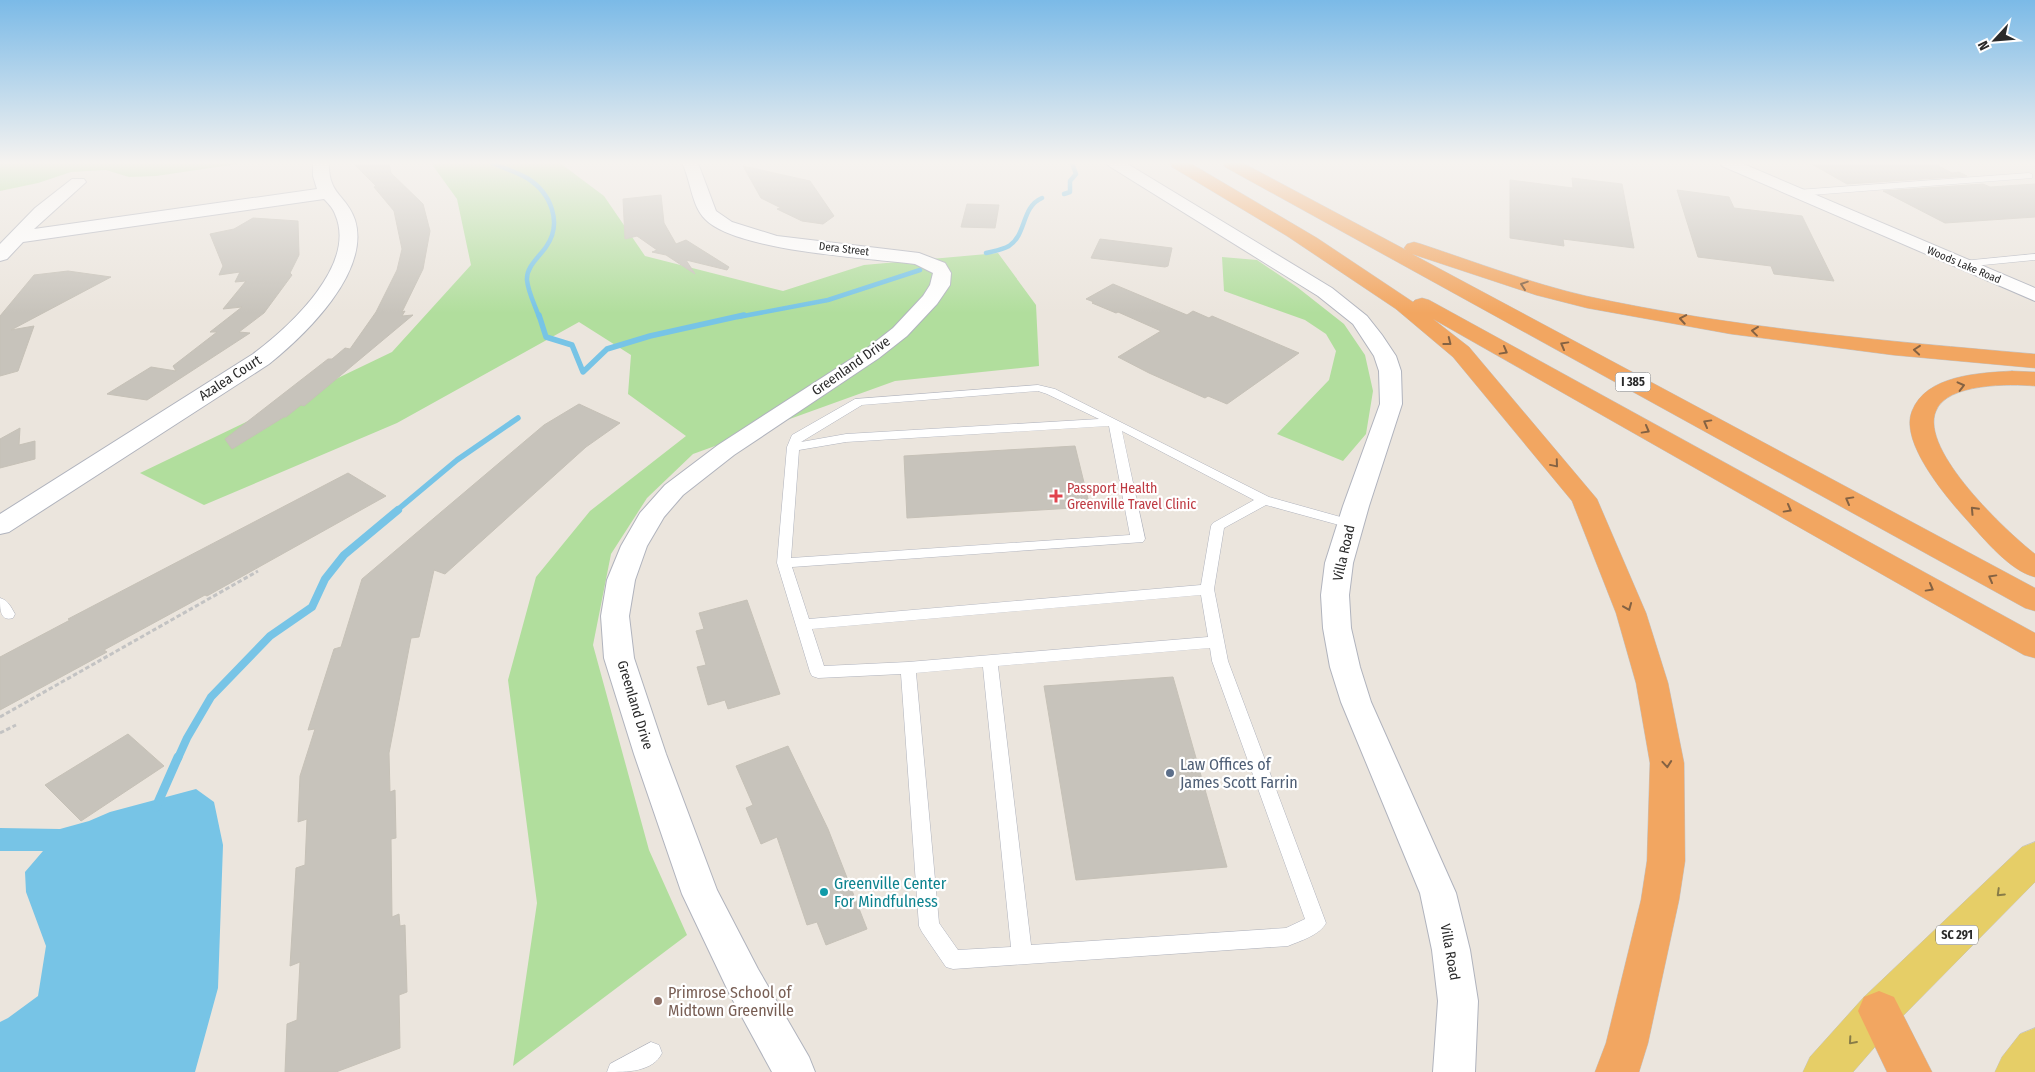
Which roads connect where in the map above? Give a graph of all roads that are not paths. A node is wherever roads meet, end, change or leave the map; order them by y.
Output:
1 (40, 213) edge
2 (186, 213) edge
3 (343, 213) edge
4 (709, 213) edge
5 (1196, 213) edge
6 (1261, 213) edge
7 (1324, 213) edge
8 (1335, 213) edge
9 (1845, 213) edge
10 (1294, 233) junction
11 (17, 237) junction
12 (0, 255) edge
13 (2035, 257) edge
14 (919, 259) joint
15 (1963, 264) junction
16 (2035, 295) edge
17 (2035, 361) edge
18 (2035, 379) edge
19 (1114, 422) junction
20 (793, 448) junction
21 (1264, 500) junction
22 (1350, 524) junction
23 (0, 526) edge
24 (784, 563) junction
25 (2035, 568) edge
26 (1207, 589) junction
27 (2035, 601) edge
28 (803, 625) junction
29 (1217, 642) junction
30 (2035, 647) edge
31 (990, 661) junction
32 (908, 668) junction
33 (2035, 858) edge
34 (1022, 955) junction
35 (1879, 1011) junction
36 (2035, 1049) edge
37 (651, 1053) dead end
38 (618, 1072) edge
39 (794, 1072) edge
40 (1454, 1072) edge
41 (1617, 1072) edge
42 (1825, 1072) edge
43 (1910, 1072) edge
44 (2017, 1072) edge

1 - 11 street
2 - 11 street
3 - 23 street, Azalea Court
4 - 14 street, Dera Street
5 - 22 street, Villa Road
6 - 10 highway, I 385
27 -> 7 highway, I 385
17 -> 8 highway
9 - 15 street, Woods Lake Road
10 -> 30 highway, I 385
10 -> 41 highway
11 - 12 street
13 - 15 lane
14 - 39 street, Greenland Drive
15 - 16 street, Woods Lake Road
25 -> 18 highway
19 - 20 lane
19 - 20 lane
19 - 21 lane
19 - 24 lane
20 - 24 lane
21 - 22 lane
21 - 26 lane
22 - 40 street, Villa Road
24 - 28 lane
26 - 28 lane
26 - 29 lane
28 - 32 lane
29 - 31 lane
29 - 34 lane
31 - 32 lane
31 - 34 lane
32 - 34 lane
33 -> 35 main road, SC 291
35 -> 42 main road, SC 291
35 - 43 highway
36 - 44 main road
37 - 38 lane

